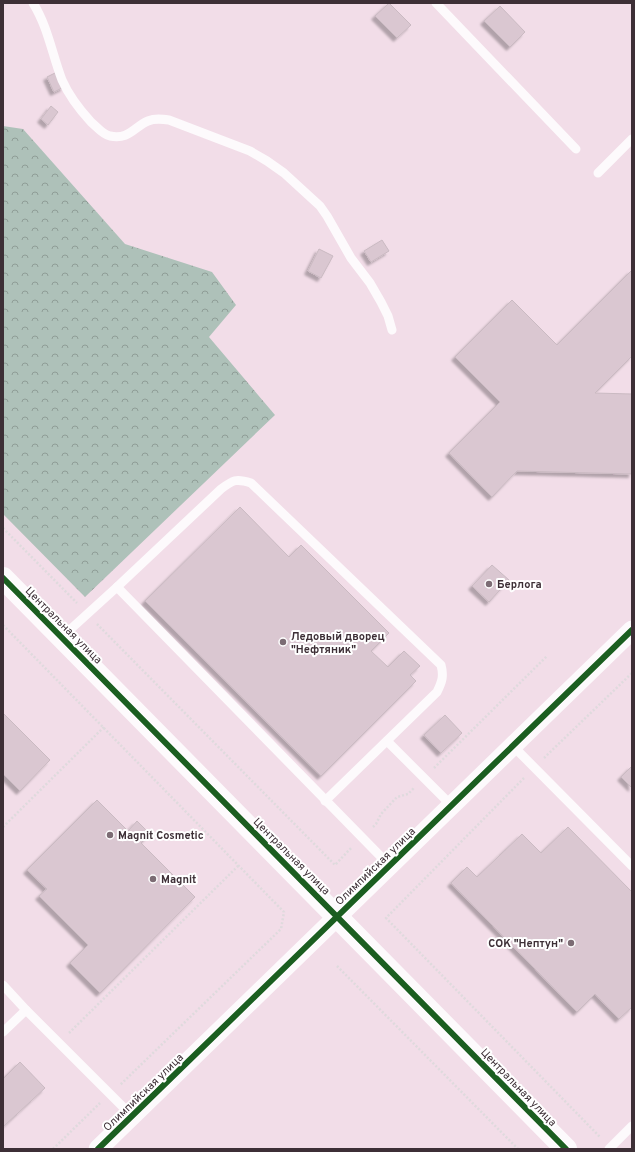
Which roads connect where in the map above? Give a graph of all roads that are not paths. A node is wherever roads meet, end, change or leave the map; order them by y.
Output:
1 (33, 3) edge
2 (436, 3) edge
3 (632, 140) edge
4 (576, 149) dead end
5 (598, 173) dead end
6 (392, 330) dead end
7 (3, 578) edge
8 (117, 587) junction
9 (632, 630) edge
10 (62, 637) junction
11 (387, 741) junction
12 (513, 746) junction
13 (325, 800) junction
14 (452, 806) junction
15 (390, 866) junction
16 (632, 866) edge
17 (337, 917) junction
18 (3, 985) edge
19 (26, 1010) junction
20 (3, 1032) edge
21 (132, 1116) junction
22 (632, 1126) edge
23 (610, 1148) edge
24 (98, 1149) edge
25 (566, 1149) edge

1 - 6 lane
2 - 4 lane
3 - 5 lane
7 - 10 street, Центральная улица
8 - 10 lane
8 - 11 lane
8 - 13 lane
9 - 12 street, Олимпийская улица
10 - 17 street, Центральная улица
11 - 13 lane
11 - 14 lane
12 - 14 street, Олимпийская улица
12 - 16 lane
13 - 15 lane
14 - 15 street, Олимпийская улица
15 - 17 street, Олимпийская улица
17 - 21 street, Олимпийская улица
17 - 25 street, Центральная улица
18 - 19 lane
19 - 20 lane
19 - 21 lane
21 - 24 street, Олимпийская улица
22 - 23 lane

